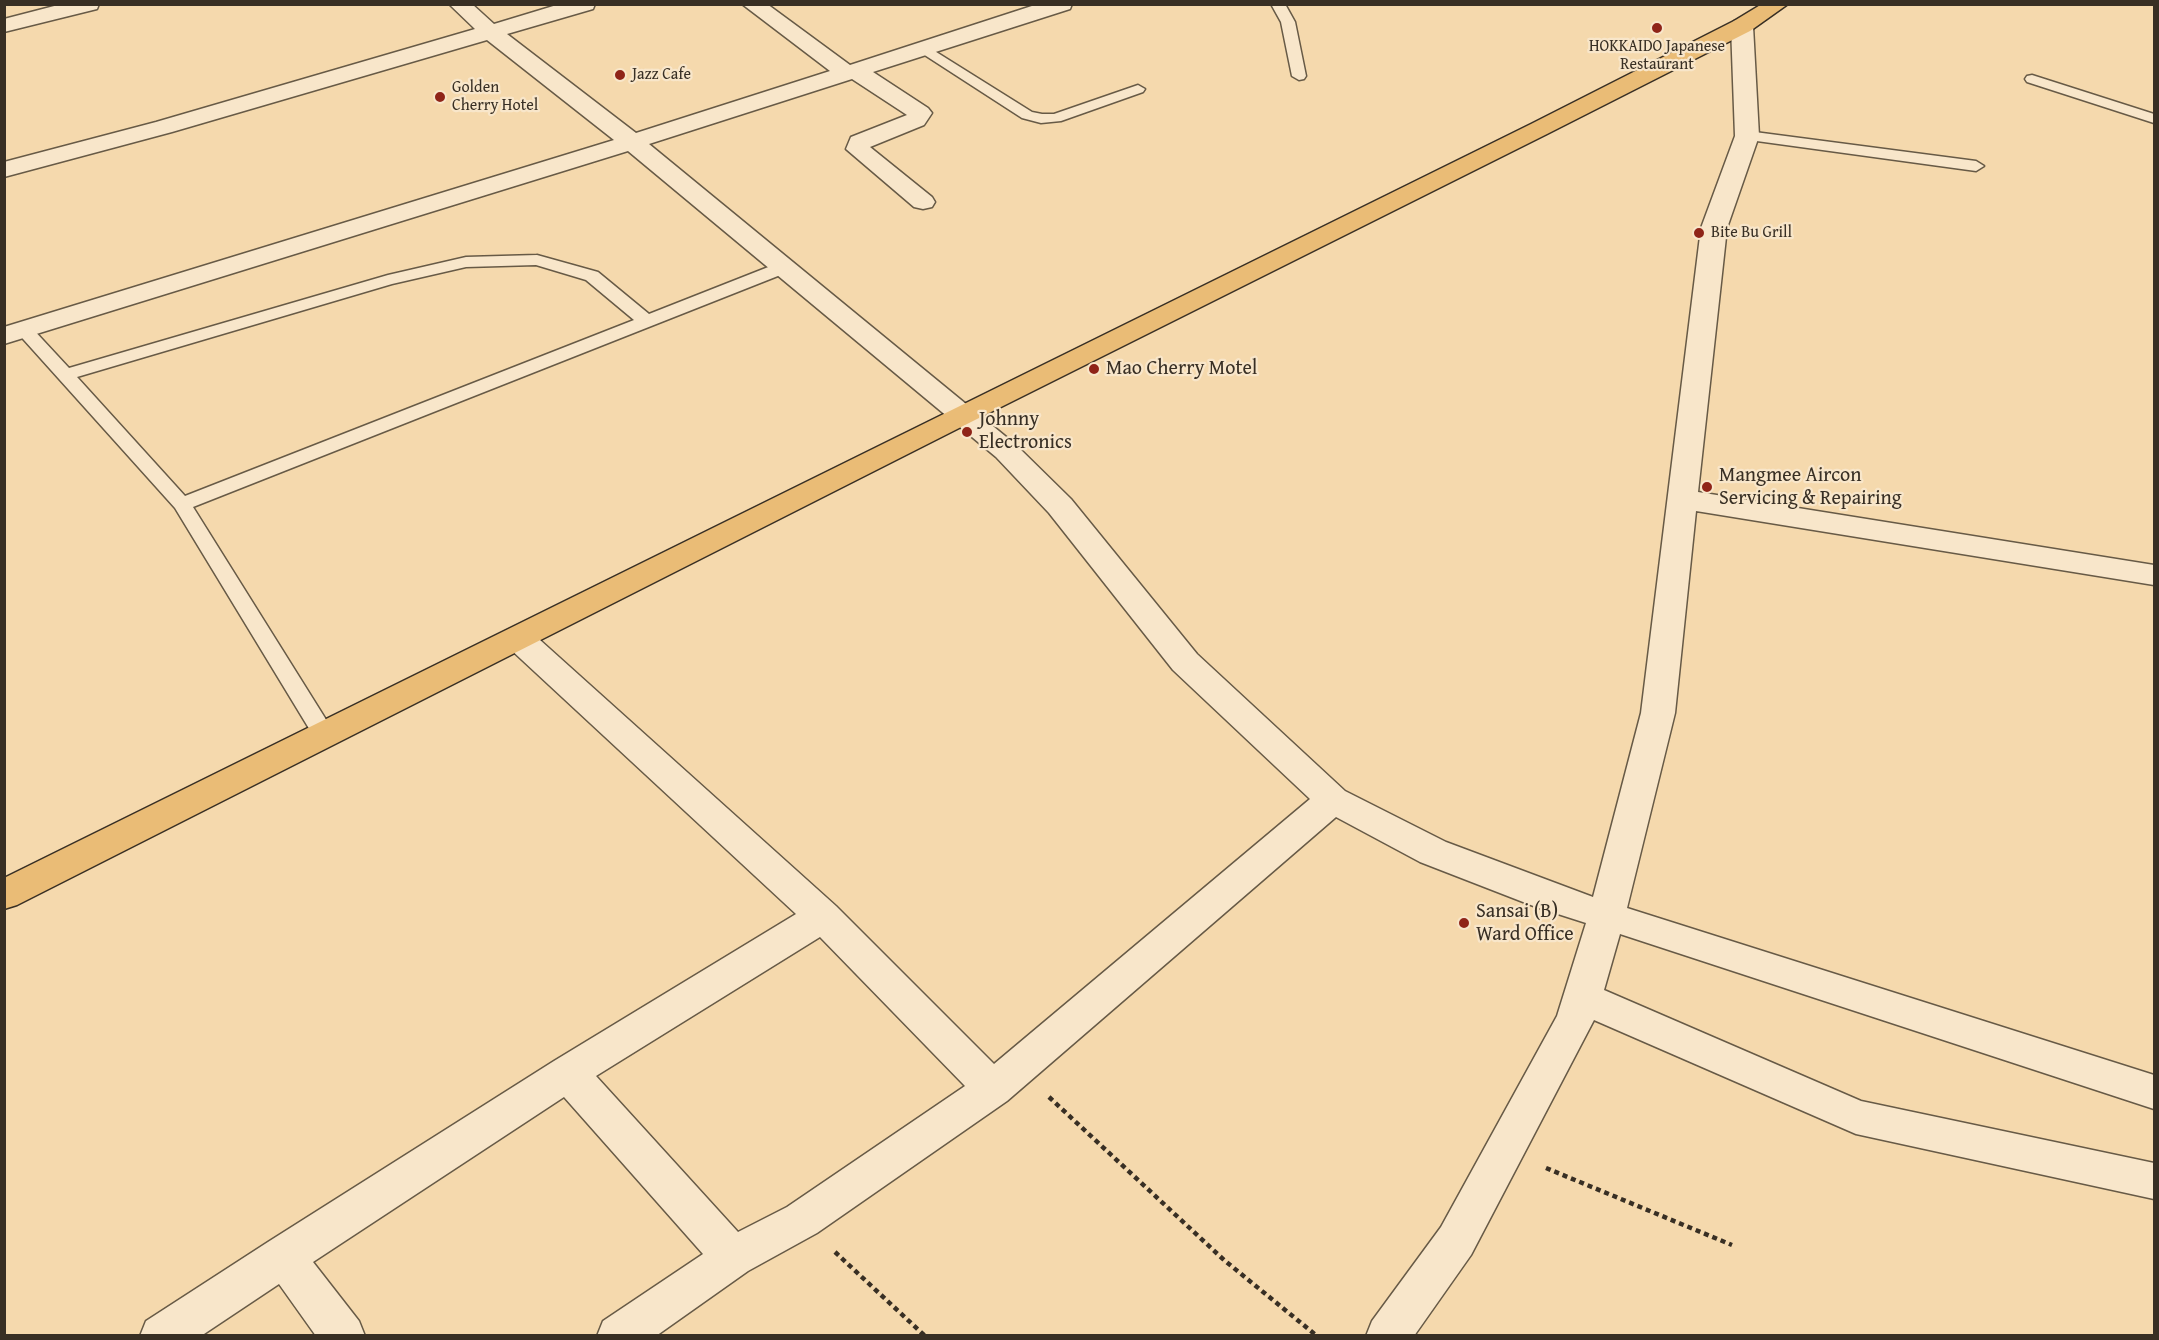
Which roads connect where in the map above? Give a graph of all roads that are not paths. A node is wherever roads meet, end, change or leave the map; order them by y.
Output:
1 (89, 4) edge
2 (459, 4) edge
3 (585, 4) edge
4 (752, 4) edge
5 (1062, 4) edge
6 (1278, 4) edge
7 (1778, 4) edge
8 (1032, 9) edge
9 (4, 26) edge
10 (1742, 26) junction
11 (491, 32) junction
12 (925, 49) junction
13 (851, 72) junction
14 (1299, 76) dead end
15 (2032, 79) dead end
16 (1137, 89) dead end
17 (2154, 119) edge
18 (1747, 136) junction
19 (632, 142) junction
20 (1976, 166) dead end
21 (4, 170) edge
22 (923, 202) dead end
23 (782, 268) junction
24 (646, 321) junction
25 (14, 333) edge
26 (65, 375) junction
27 (961, 416) junction
28 (1683, 499) junction
29 (182, 504) junction
30 (2154, 575) edge
31 (519, 639) junction
32 (324, 734) junction
33 (1333, 800) junction
34 (4, 895) edge
35 (1606, 914) junction
36 (823, 916) junction
37 (1581, 997) junction
38 (568, 1073) junction
39 (1005, 1078) junction
40 (2154, 1092) edge
41 (2154, 1181) edge
42 (283, 1256) junction
43 (733, 1257) junction
44 (162, 1335) edge
45 (343, 1335) edge
46 (619, 1335) edge
47 (1388, 1335) edge

1 - 9 street
2 - 11 street
3 - 11 street
4 - 13 street
5 - 8 street
6 - 14 lane
7 - 10 main road
8 - 12 street
10 - 18 street
10 - 27 main road
11 - 19 street
11 - 21 street
12 - 13 street
12 - 16 lane
13 - 19 street
13 - 22 street
15 - 17 lane
18 - 20 lane
18 - 28 street
19 - 23 street
19 - 25 street
23 - 24 lane
23 - 27 street
24 - 26 lane
24 - 29 lane
25 - 26 lane
26 - 29 lane
27 - 31 main road
27 - 33 street
28 - 30 street
28 - 35 street
29 - 32 lane
31 - 32 main road
31 - 36 street
32 - 34 main road
33 - 35 street
33 - 39 street
35 - 37 street
35 - 40 street
36 - 38 street
36 - 39 street
37 - 41 street
37 - 47 street
38 - 42 street
38 - 43 street
39 - 43 street
42 - 44 street
42 - 45 street
43 - 46 street

